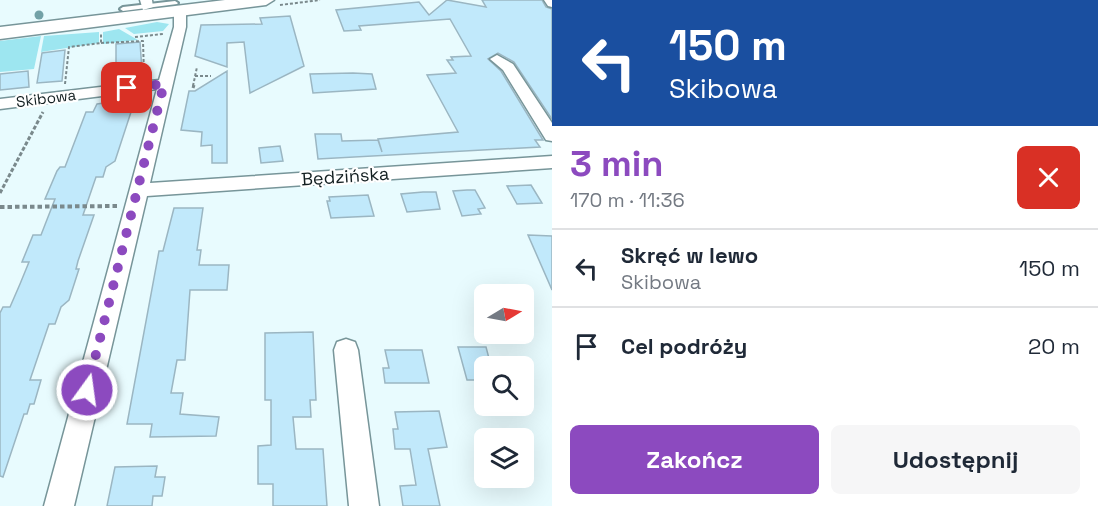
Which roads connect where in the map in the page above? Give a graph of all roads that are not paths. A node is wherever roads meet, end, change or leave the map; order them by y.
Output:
1 (266, 0) edge
2 (147, 3) edge
3 (177, 7) junction
4 (123, 9) dead end
5 (0, 33) edge
6 (497, 59) dead end
7 (154, 82) junction
8 (0, 104) edge
9 (552, 136) edge
10 (551, 164) edge
11 (136, 198) junction
12 (346, 350) dead end
13 (59, 506) edge
14 (363, 506) edge

1 - 3 street
2 - 3 lane
2 - 4 lane
3 - 5 street
3 - 7 street
6 - 9 street
7 - 8 street, Skibowa
7 - 11 street
10 - 11 street, Będzińska
11 - 13 street
12 - 14 street

